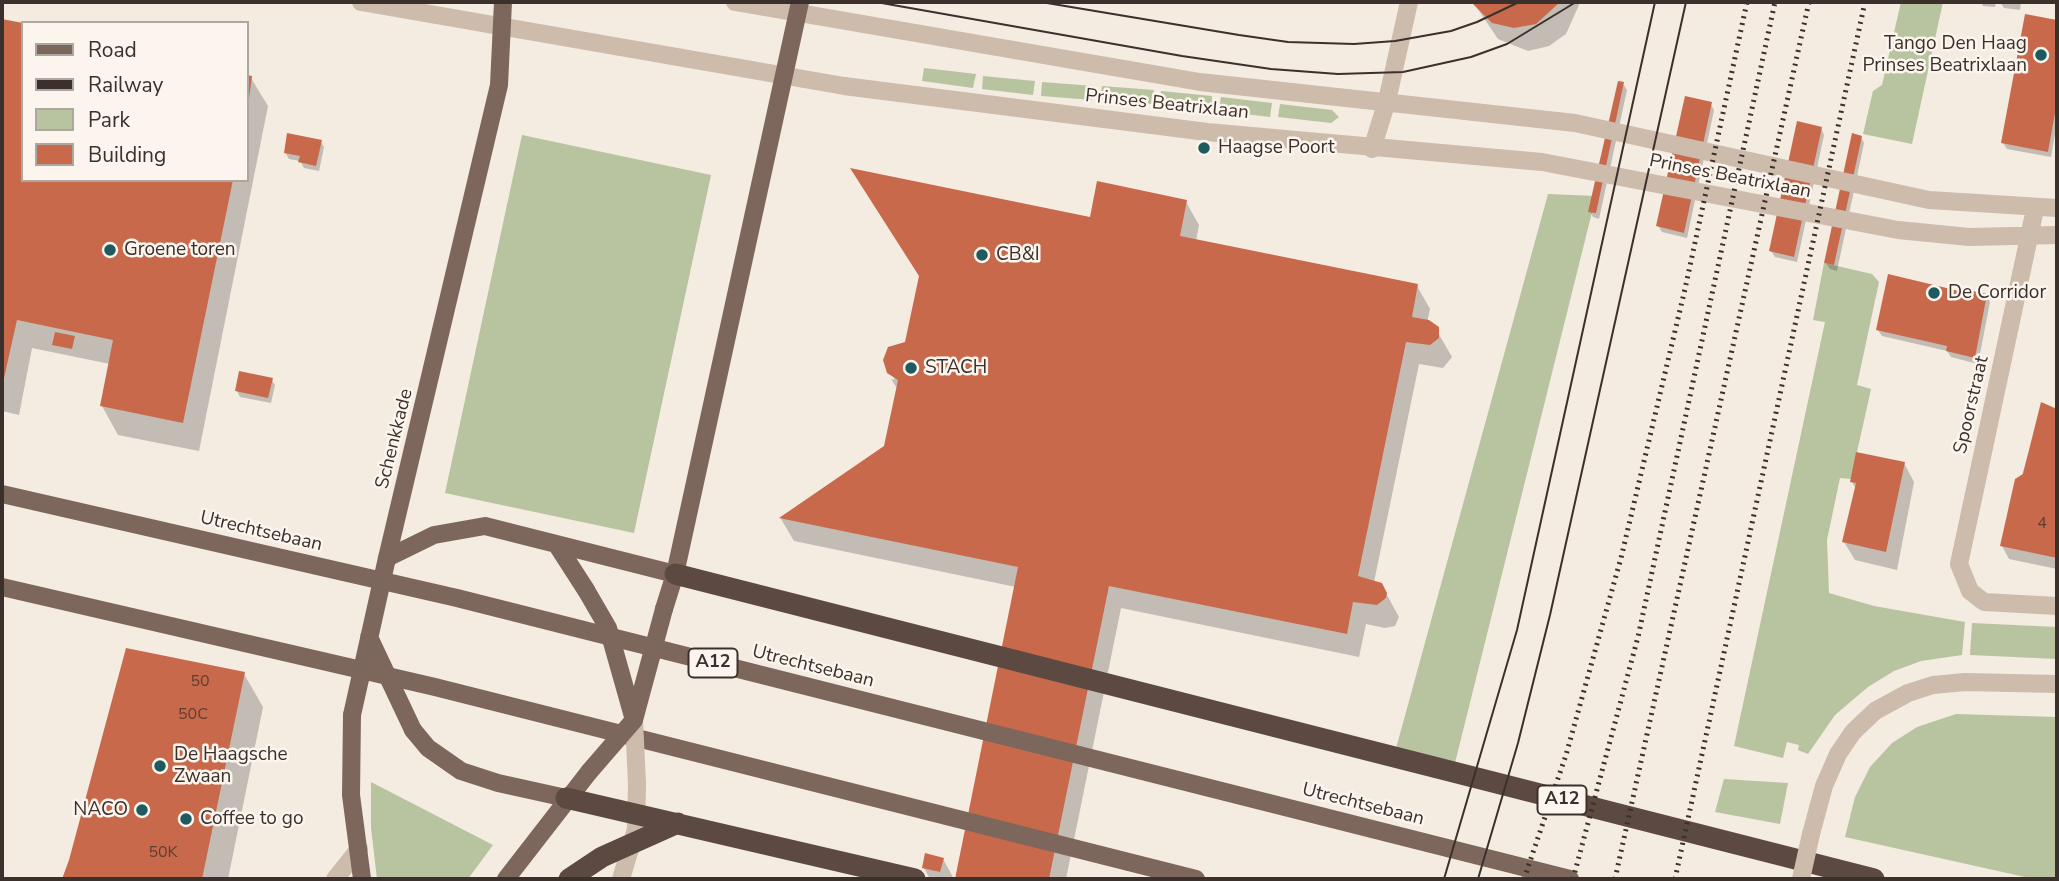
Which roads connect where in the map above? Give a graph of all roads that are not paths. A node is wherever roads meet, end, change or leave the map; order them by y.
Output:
1 (361, 2) edge
2 (503, 2) edge
3 (735, 2) edge
4 (1409, 2) edge
5 (799, 6) edge
6 (503, 26) junction
7 (783, 75) junction
8 (1387, 101) junction
9 (1372, 149) junction
10 (2057, 208) edge
11 (2035, 209) junction
12 (2057, 235) edge
13 (2029, 237) junction
14 (2, 494) edge
15 (557, 545) junction
16 (389, 550) junction
17 (675, 574) junction
18 (2, 587) edge
19 (2057, 606) edge
20 (369, 636) junction
21 (2057, 684) edge
22 (634, 720) junction
23 (566, 798) junction
24 (638, 814) junction
25 (678, 823) junction
26 (632, 845) junction
27 (359, 849) junction
28 (335, 879) edge
29 (362, 879) edge
30 (506, 879) edge
31 (569, 879) edge
32 (621, 879) edge
33 (915, 879) edge
34 (1196, 879) edge
35 (1570, 879) edge
36 (1801, 879) edge
37 (1874, 879) edge

1 - 6 street, Prinses Beatrixlaan
2 - 6 main road, Schenkkade
3 - 5 street, Prinses Beatrixlaan
4 - 8 street
5 - 7 main road
5 - 8 street, Prinses Beatrixlaan
6 - 7 street, Prinses Beatrixlaan
6 - 16 main road, Schenkkade
7 - 9 street, Prinses Beatrixlaan
7 - 17 main road
8 - 9 street
8 - 11 street, Prinses Beatrixlaan
9 - 13 street, Prinses Beatrixlaan
10 - 11 street, Prinses Beatrixlaan
11 - 13 street, Spoorstraat
12 - 13 street, Prinses Beatrixlaan
13 - 19 street, Spoorstraat
14 - 35 main road, Utrechtsebaan / A12
15 - 16 main road
15 - 17 main road
15 - 22 main road, bridge
16 - 20 main road, Schenkkade, bridge
17 - 22 main road, bridge
17 - 37 highway, A12
18 - 34 main road
20 - 23 main road, bridge
20 - 27 main road, Schenkkade, bridge
21 - 36 street, bridge
22 - 23 main road, bridge
22 - 24 street, bridge
23 - 24 highway
23 - 30 main road
24 - 25 highway
24 - 26 street
25 - 26 highway
25 - 33 highway
26 - 31 highway
26 - 32 street
27 - 28 street
27 - 29 main road, Schenkkade

